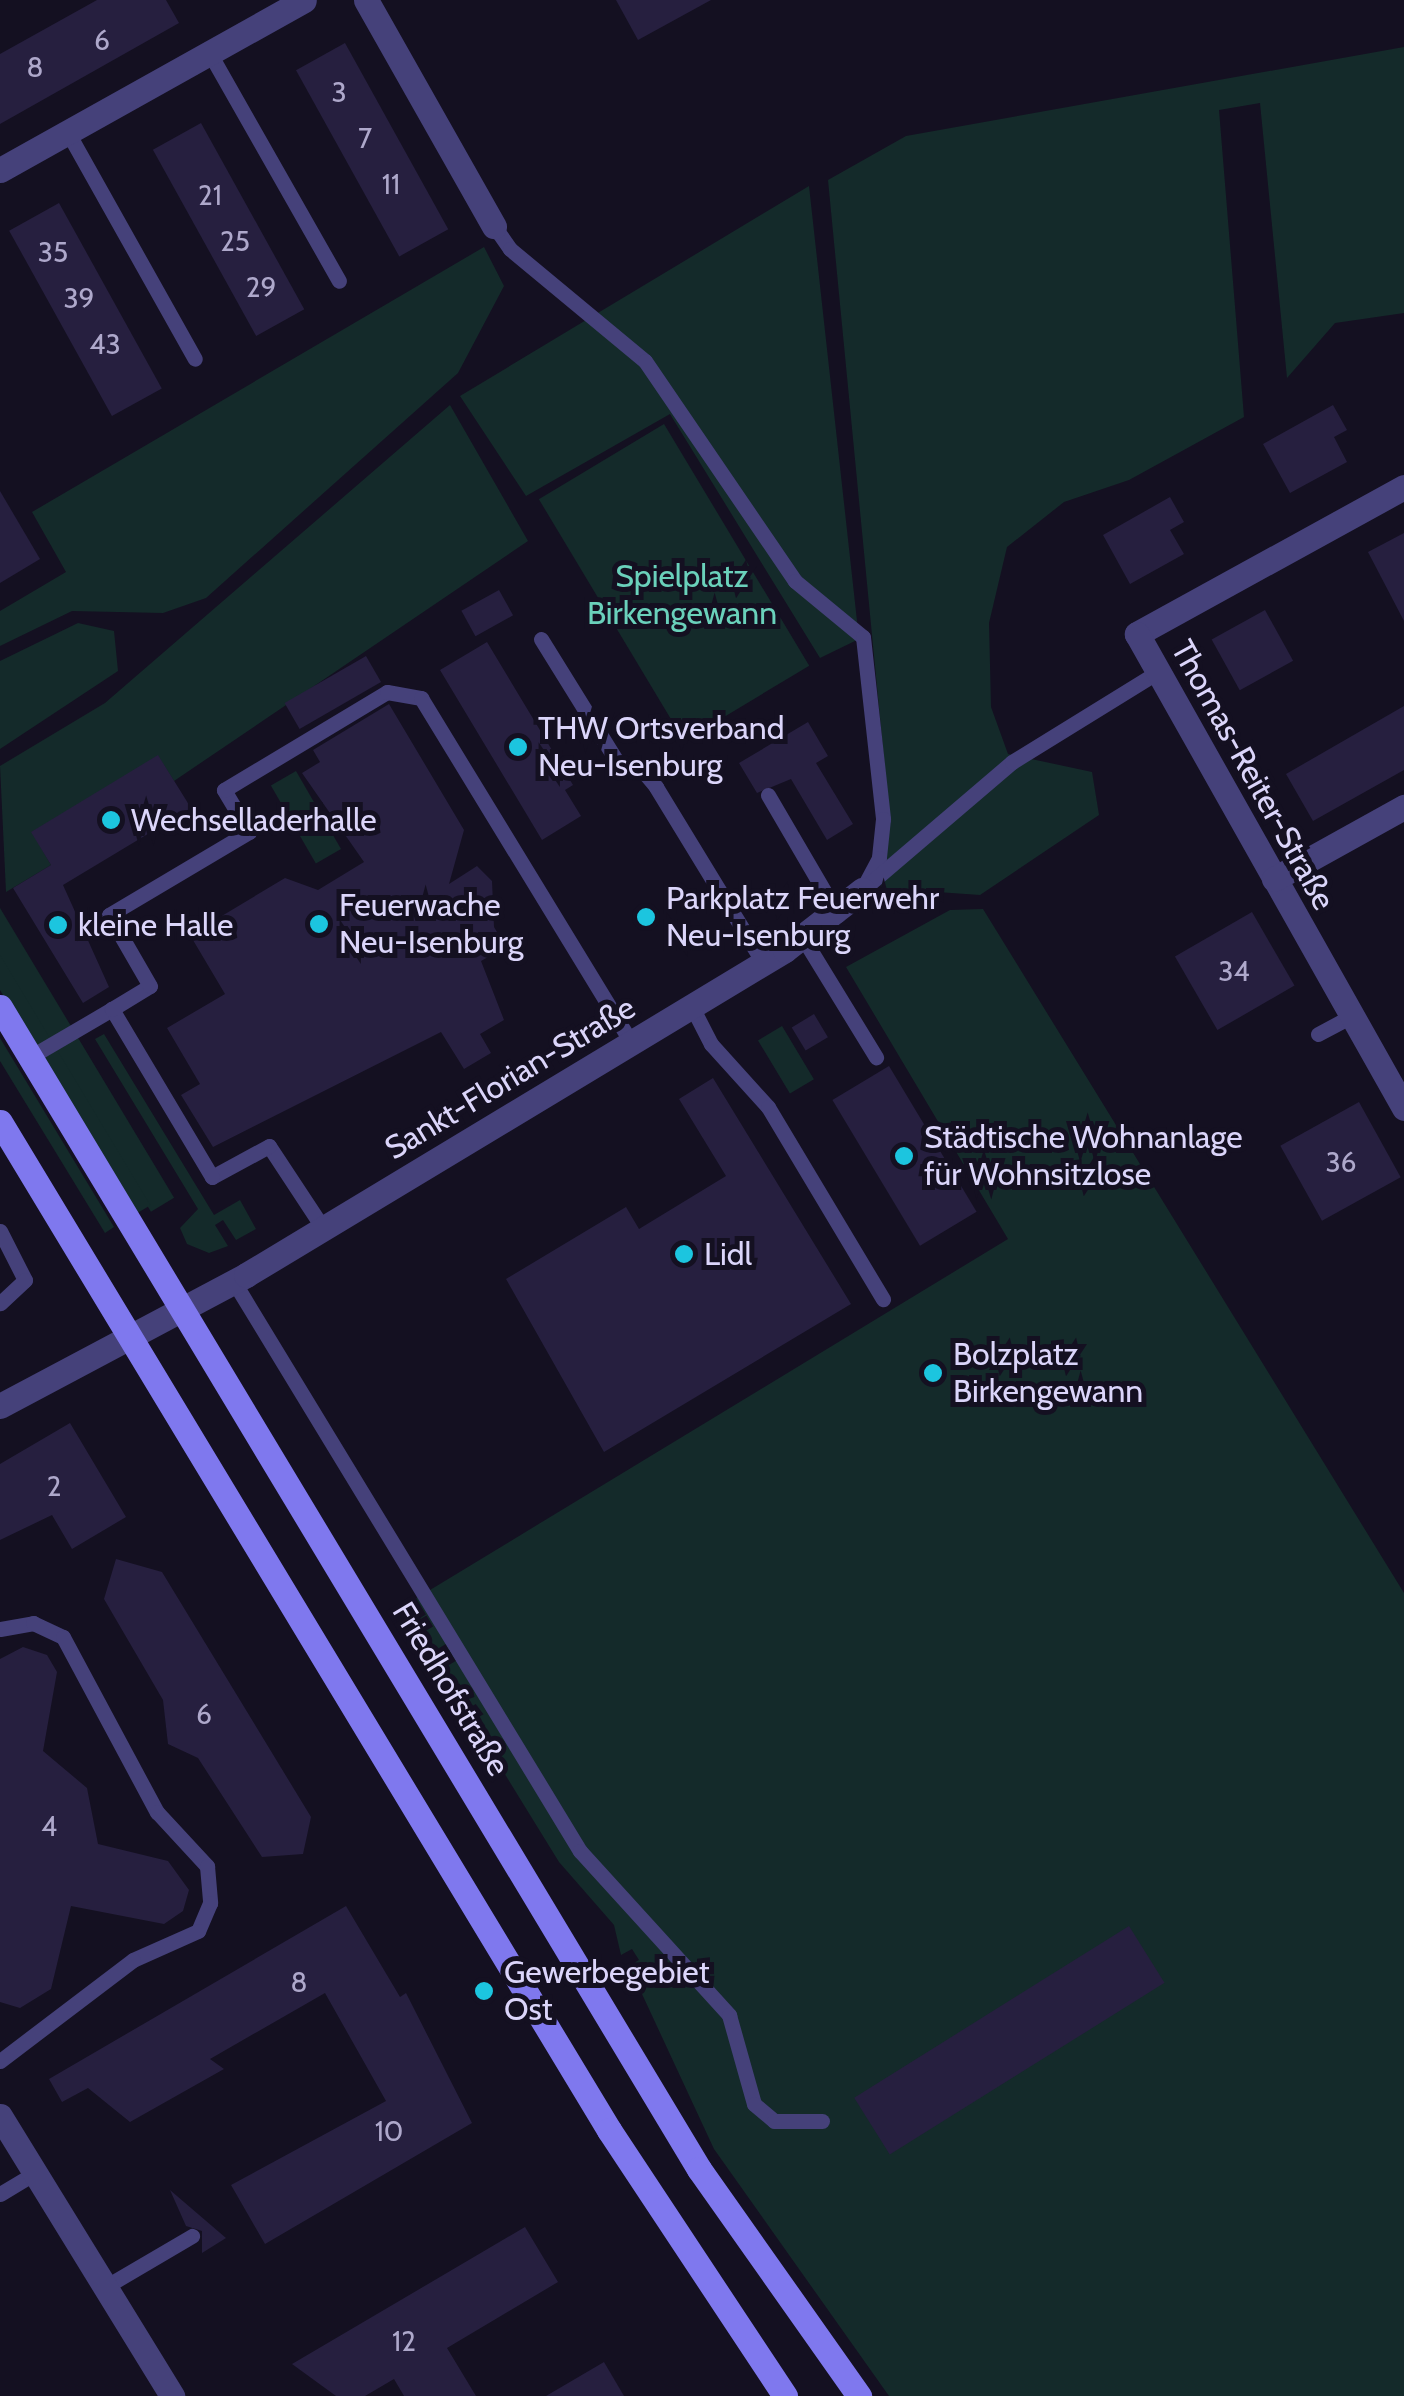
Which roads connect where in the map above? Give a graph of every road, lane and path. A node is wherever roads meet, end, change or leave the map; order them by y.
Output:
1 (304, 0) edge
2 (366, 0) edge
3 (209, 52) junction
4 (67, 131) junction
5 (0, 170) edge
6 (494, 226) joint
7 (339, 282) dead end
8 (196, 358) dead end
9 (1404, 487) edge
10 (541, 639) dead end
11 (1158, 672) junction
12 (768, 795) dead end
13 (1404, 807) edge
14 (1274, 879) junction
15 (862, 890) junction
16 (838, 915) junction
17 (803, 938) junction
18 (763, 962) junction
19 (691, 1005) junction
20 (0, 1007) edge
21 (112, 1009) junction
22 (1352, 1016) junction
23 (1318, 1034) dead end
24 (632, 1044) junction
25 (30, 1057) junction
26 (876, 1057) dead end
27 (1404, 1108) edge
28 (0, 1122) edge
29 (323, 1228) junction
30 (0, 1231) edge
31 (234, 1282) junction
32 (883, 1299) dead end
33 (0, 1303) edge
34 (182, 1308) junction
35 (129, 1334) junction
36 (0, 1406) edge
37 (0, 1629) edge
38 (0, 2061) edge
39 (0, 2116) edge
40 (822, 2121) dead end
41 (36, 2174) junction
42 (0, 2194) edge
43 (192, 2236) dead end
44 (105, 2287) junction
45 (172, 2396) edge
46 (785, 2396) edge
47 (859, 2396) edge

1 - 3 street
2 - 6 street
3 - 4 street
3 - 7 lane
4 - 5 street
4 - 8 lane
6 - 15 lane
9 - 11 street, Thomas-Reiter-Straße
10 - 18 lane
11 - 14 street, Thomas-Reiter-Straße
11 - 15 lane
12 - 16 lane
13 - 14 street
14 - 22 street, Thomas-Reiter-Straße
15 - 16 street, Sankt-Florian-Straße
16 - 17 street, Sankt-Florian-Straße
17 - 18 street, Sankt-Florian-Straße
17 - 26 lane
18 - 19 street, Sankt-Florian-Straße
19 - 24 street, Sankt-Florian-Straße
19 - 32 lane
20 - 25 main road, Friedhofstraße
21 - 24 lane
21 - 25 lane
21 - 29 lane
22 - 23 lane
22 - 27 street, Thomas-Reiter-Straße
24 - 29 street, Sankt-Florian-Straße
25 - 34 main road, Friedhofstraße
28 - 35 main road
29 - 31 street, Sankt-Florian-Straße
30 - 33 lane
31 - 34 street, Sankt-Florian-Straße
31 - 40 lane
34 - 35 street, Sankt-Florian-Straße
34 - 47 main road, Friedhofstraße
35 - 36 street, Sankt-Florian-Straße
35 - 46 main road
37 - 38 lane
39 - 41 street
41 - 42 lane
41 - 44 street
43 - 44 lane
44 - 45 street

